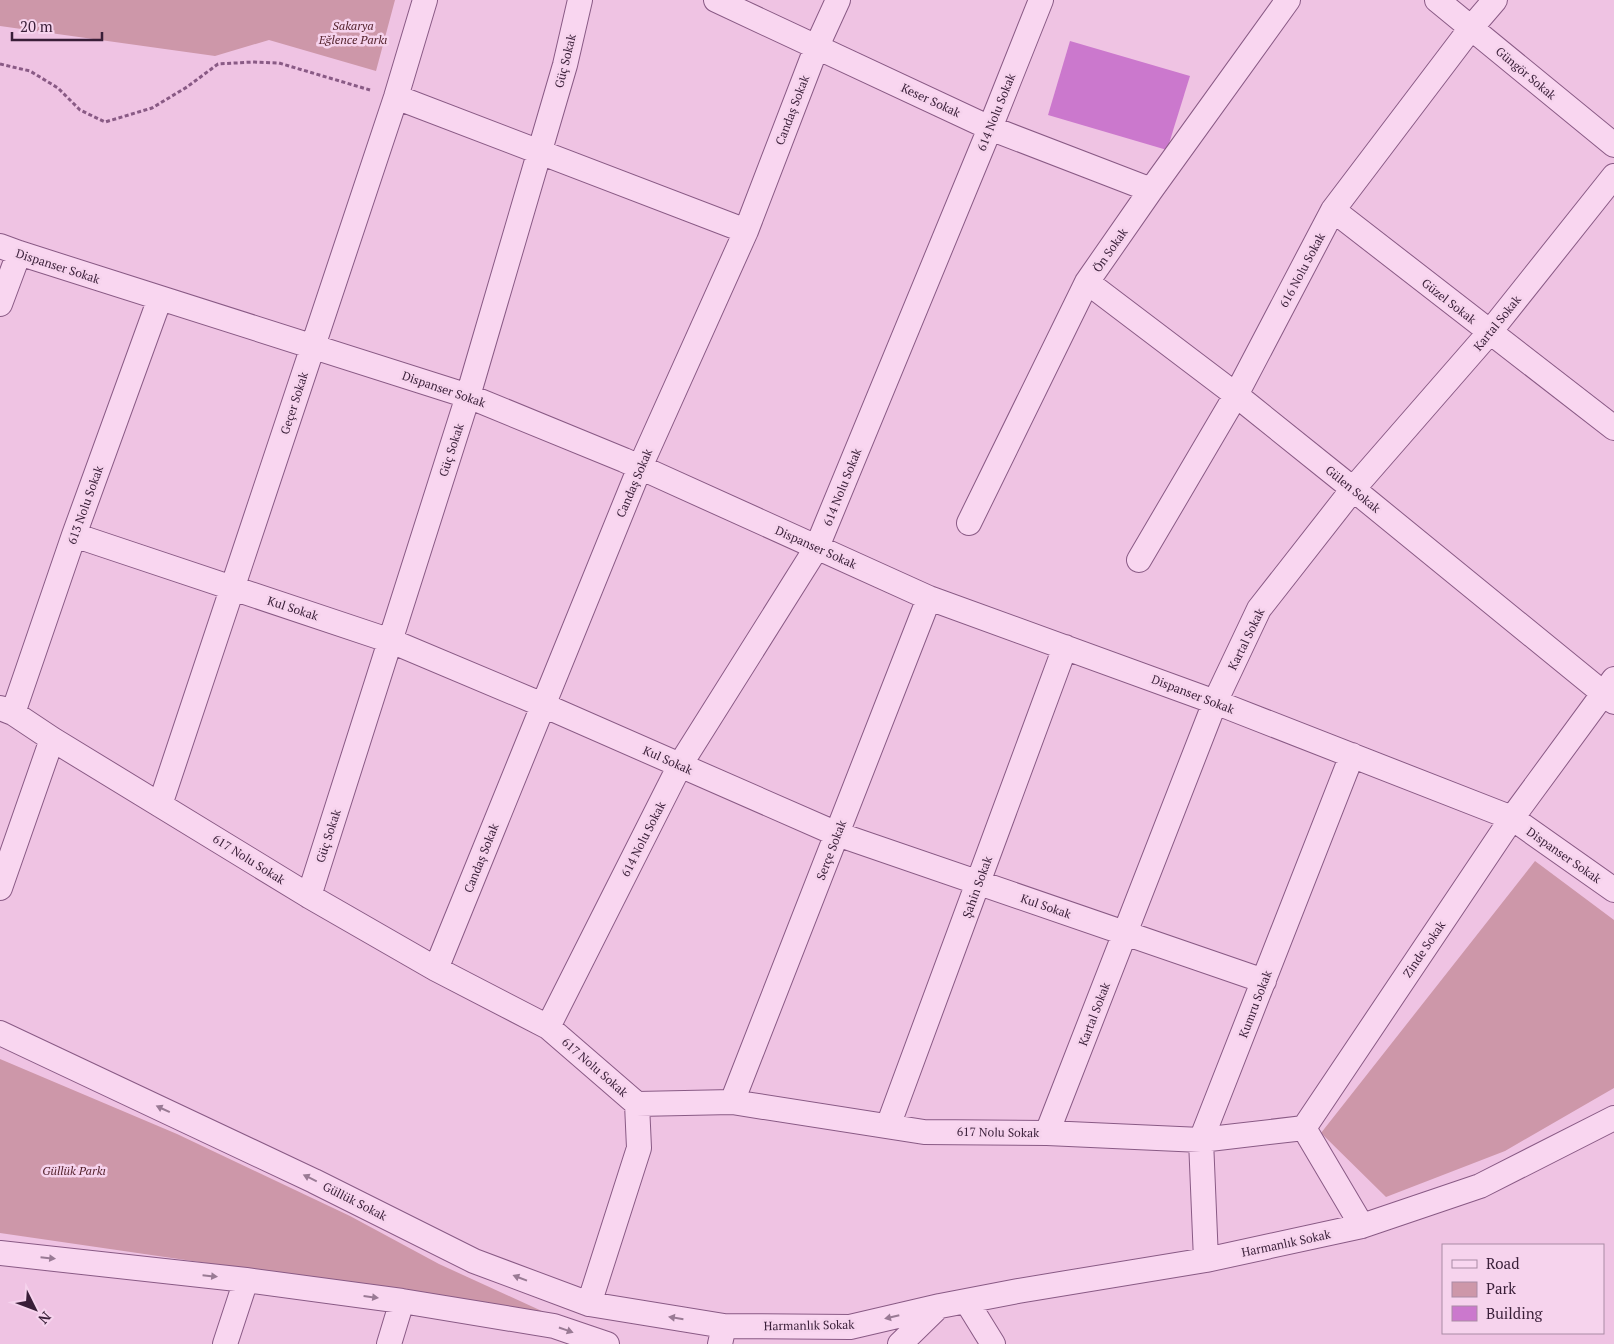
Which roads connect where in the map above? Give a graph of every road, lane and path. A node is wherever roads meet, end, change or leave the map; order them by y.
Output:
1 (425, 0) edge
2 (580, 0) edge
3 (716, 0) edge
4 (838, 0) edge
5 (1040, 0) edge
6 (1288, 0) edge
7 (1437, 0) edge
8 (1495, 0) edge
9 (1471, 28) junction
10 (817, 46) junction
11 (0, 64) edge
12 (396, 97) junction
13 (990, 128) junction
14 (1614, 146) edge
15 (540, 152) junction
16 (1614, 176) edge
17 (1151, 190) junction
18 (1333, 210) junction
19 (746, 231) junction
20 (9, 250) edge
21 (1087, 282) junction
22 (160, 298) junction
23 (0, 304) edge
24 (1489, 333) junction
25 (313, 347) junction
26 (1236, 395) junction
27 (468, 396) junction
28 (1614, 428) edge
29 (640, 467) junction
30 (1353, 489) junction
31 (969, 523) dead end
32 (74, 536) junction
33 (817, 548) junction
34 (1139, 560) dead end
35 (232, 588) junction
36 (929, 598) junction
37 (391, 641) junction
38 (1065, 646) junction
39 (1610, 691) edge
40 (1215, 702) junction
41 (543, 706) junction
42 (6, 710) edge
43 (52, 739) junction
44 (1352, 756) junction
45 (680, 765) junction
46 (160, 805) junction
47 (1512, 818) junction
48 (837, 834) junction
49 (978, 882) junction
50 (0, 888) edge
51 (1614, 890) edge
52 (309, 896) junction
53 (1125, 934) junction
54 (436, 969) junction
55 (1264, 981) junction
56 (548, 1026) junction
57 (0, 1033) edge
58 (732, 1102) junction
59 (637, 1104) junction
60 (1614, 1118) edge
61 (888, 1126) junction
62 (1304, 1128) junction
63 (1048, 1133) junction
64 (1201, 1140) junction
65 (1362, 1226) junction
66 (0, 1253) edge
67 (1206, 1260) junction
68 (246, 1280) junction
69 (402, 1301) junction
70 (967, 1302) junction
71 (589, 1304) junction
72 (940, 1306) junction
73 (722, 1335) edge
74 (854, 1335) edge
75 (225, 1344) edge
76 (389, 1344) edge
77 (607, 1344) edge
78 (900, 1344) edge
79 (993, 1344) edge

1 - 12 street, Geçer Sokak
2 - 15 street, Güç Sokak
3 - 10 street, Keser Sokak
4 - 10 street, Candaş Sokak
5 - 13 street, 614 Nolu Sokak
6 - 17 street, Ön Sokak
7 - 9 street, Güngör Sokak
8 - 9 street, 616 Nolu Sokak
9 - 14 street, Güngör Sokak
9 - 18 street, 616 Nolu Sokak
10 - 13 street, Keser Sokak
10 - 19 street, Candaş Sokak
11 - 12 path
12 - 15 street
12 - 25 street, Geçer Sokak
13 - 17 street, Keser Sokak
13 - 33 street, 614 Nolu Sokak
15 - 19 street
15 - 27 street, Güç Sokak
16 - 24 street, Kartal Sokak
17 - 21 street, Ön Sokak
18 - 24 street, Güzel Sokak
18 - 26 street, 616 Nolu Sokak
19 - 29 street, Candaş Sokak
20 - 22 street, Dispanser Sokak
20 - 23 street
21 - 26 street, Gülen Sokak
21 - 31 street, Ön Sokak
22 - 25 street, Dispanser Sokak
22 - 32 street, 613 Nolu Sokak
24 - 28 street, Güzel Sokak
24 - 30 street, Kartal Sokak
25 - 27 street, Dispanser Sokak
25 - 35 street, Geçer Sokak
26 - 30 street, Gülen Sokak
26 - 34 street, 616 Nolu Sokak
27 - 29 street, Dispanser Sokak
27 - 37 street, Güç Sokak
29 - 33 street, Dispanser Sokak
29 - 41 street, Candaş Sokak
30 - 39 street, Gülen Sokak
30 - 40 street, Kartal Sokak
32 - 35 street, Kul Sokak
32 - 42 street, 613 Nolu Sokak
33 - 36 street, Dispanser Sokak
33 - 45 street, 614 Nolu Sokak
35 - 37 street, Kul Sokak
35 - 46 street, Geçer Sokak
36 - 38 street, Dispanser Sokak
36 - 48 street, Serçe Sokak
37 - 41 street, Kul Sokak
37 - 52 street, Güç Sokak
38 - 40 street, Dispanser Sokak
38 - 49 street, Şahin Sokak
39 - 47 street, Zinde Sokak
40 - 44 street, Dispanser Sokak
40 - 53 street, Kartal Sokak
41 - 45 street, Kul Sokak
41 - 54 street, Candaş Sokak
42 - 43 street, 617 Nolu Sokak
43 - 46 street, 617 Nolu Sokak
43 - 50 street
44 - 47 street, Dispanser Sokak
44 - 55 street, Kumru Sokak
45 - 48 street, Kul Sokak
45 - 56 street, 614 Nolu Sokak
46 - 52 street, 617 Nolu Sokak
47 - 51 street, Dispanser Sokak
47 - 62 street, Zinde Sokak
48 - 49 street, Kul Sokak
48 - 58 street, Serçe Sokak
49 - 53 street, Kul Sokak
49 - 61 street, Şahin Sokak
52 - 54 street, 617 Nolu Sokak
53 - 55 street, Kul Sokak
53 - 63 street, Kartal Sokak
54 - 56 street, 617 Nolu Sokak
55 - 64 street, Kumru Sokak
56 - 59 street, 617 Nolu Sokak
71 -> 57 street, Güllük Sokak
58 - 59 street, 617 Nolu Sokak
58 - 61 street, 617 Nolu Sokak
59 - 71 street
60 - 65 street, Harmanlık Sokak
61 - 63 street, 617 Nolu Sokak
62 - 64 street, 617 Nolu Sokak
62 - 65 street
63 - 64 street, 617 Nolu Sokak
64 - 67 street, Kumru Sokak
65 - 67 street, Harmanlık Sokak
66 -> 68 street
67 - 70 street, Harmanlık Sokak
68 -> 69 street
68 - 75 street
69 - 76 street
69 -> 77 street
70 - 72 street, Harmanlık Sokak
70 - 79 street
73 -> 71 street, Güllük Sokak
72 -> 74 street, Harmanlık Sokak
72 - 78 street
73 - 74 street, Harmanlık Sokak

